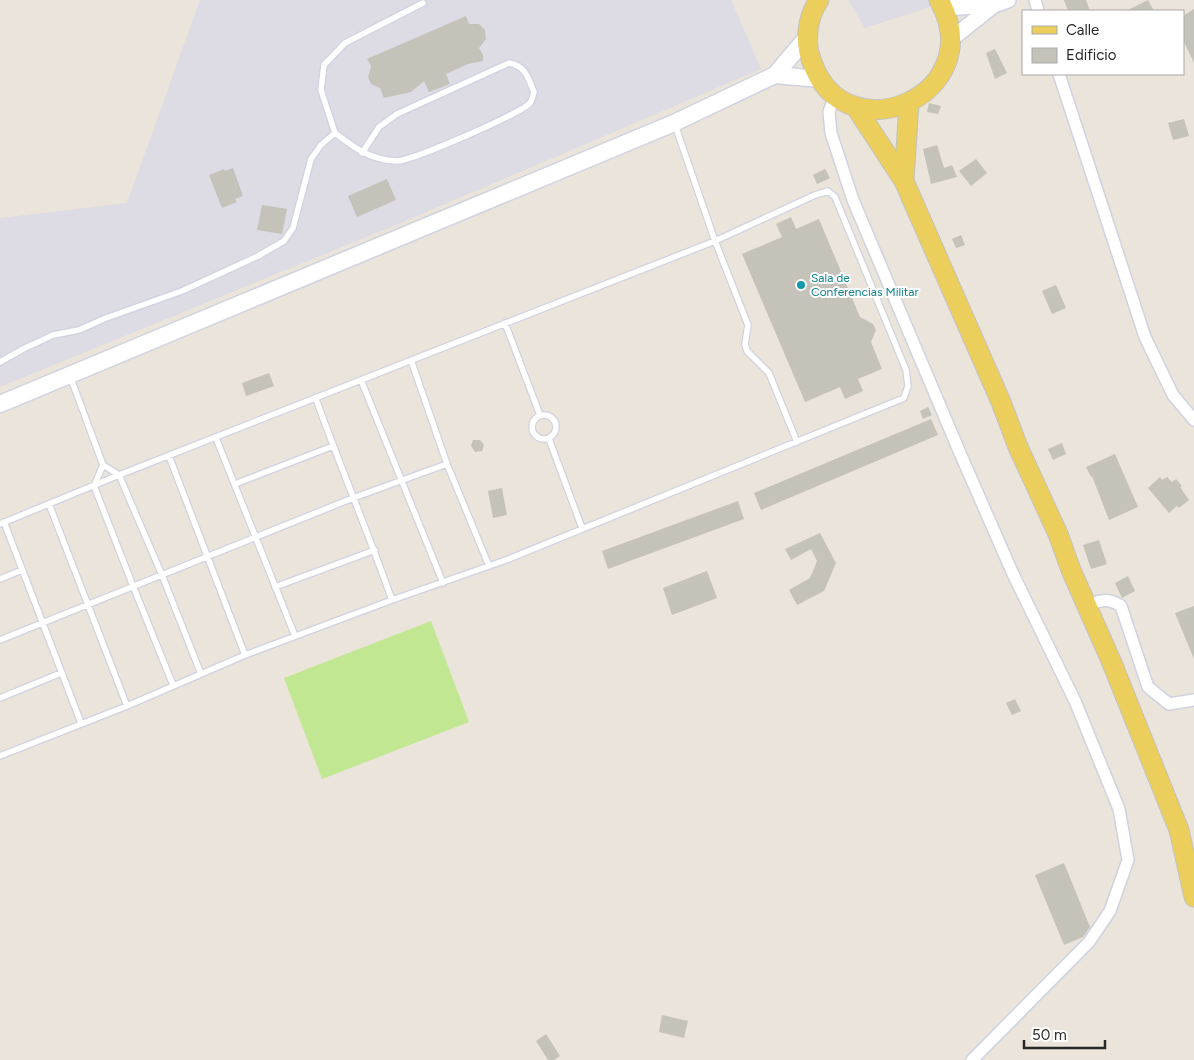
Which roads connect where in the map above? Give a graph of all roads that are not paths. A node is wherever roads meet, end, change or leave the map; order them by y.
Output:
1 (819, 0) edge
2 (1001, 2) edge
3 (423, 3) dead end
4 (941, 4) edge
5 (808, 36) junction
6 (950, 40) junction
7 (775, 75) junction
8 (1059, 75) edge
9 (820, 79) junction
10 (835, 95) junction
11 (909, 103) junction
12 (855, 106) junction
13 (674, 123) junction
14 (335, 132) junction
15 (362, 153) junction
16 (904, 181) junction
17 (715, 241) junction
18 (505, 323) junction
19 (411, 360) junction
20 (0, 362) edge
21 (70, 374) junction
22 (361, 380) junction
23 (316, 399) junction
24 (0, 404) edge
25 (540, 415) junction
26 (1194, 420) edge
27 (216, 438) junction
28 (549, 439) junction
29 (797, 442) junction
30 (333, 446) junction
31 (169, 456) junction
32 (447, 464) junction
33 (104, 465) junction
34 (119, 475) junction
35 (402, 481) junction
36 (235, 484) junction
37 (94, 486) junction
38 (353, 498) junction
39 (49, 504) junction
40 (2, 523) edge
41 (582, 528) junction
42 (255, 536) junction
43 (375, 550) junction
44 (209, 556) junction
45 (489, 566) junction
46 (22, 570) junction
47 (162, 574) junction
48 (0, 579) edge
49 (444, 583) junction
50 (132, 586) junction
51 (274, 587) junction
52 (392, 600) junction
53 (87, 605) junction
54 (1086, 605) junction
55 (42, 623) junction
56 (295, 636) junction
57 (0, 640) edge
58 (246, 655) junction
59 (61, 673) junction
60 (201, 674) junction
61 (173, 685) junction
62 (0, 698) edge
63 (1194, 700) edge
64 (127, 706) junction
65 (80, 723) junction
66 (0, 756) edge
67 (1194, 897) edge
68 (972, 1060) edge

1 - 5 main road
2 - 4 street
2 - 6 street
3 - 14 lane
4 - 6 main road
5 - 7 main road
5 - 9 main road
6 - 11 main road
7 - 9 main road
7 - 13 main road
8 - 26 street
9 - 10 main road
10 - 12 main road
10 - 68 street
11 - 12 main road
11 - 16 main road
12 - 16 main road
13 - 17 lane
13 - 21 main road
14 - 15 lane
14 - 20 lane
15 - 15 lane
16 - 54 main road
17 - 18 lane
17 - 29 lane
17 - 29 lane
18 - 19 lane
18 - 25 lane
19 - 22 lane
19 - 32 lane
21 - 24 main road
21 - 33 lane
22 - 23 lane
22 - 35 lane
23 - 27 lane
23 - 30 lane
25 - 28 lane
25 - 28 lane
27 - 31 lane
27 - 36 lane
28 - 41 lane
29 - 41 lane
30 - 36 lane
30 - 38 lane
31 - 34 lane
31 - 44 lane
32 - 35 lane
32 - 45 lane
33 - 34 lane
33 - 37 lane
34 - 37 lane
34 - 47 lane
35 - 38 lane
35 - 49 lane
36 - 42 lane
37 - 39 lane
37 - 50 lane
38 - 42 lane
38 - 43 lane
39 - 40 lane
39 - 53 lane
40 - 46 lane
41 - 45 lane
42 - 44 lane
42 - 51 lane
43 - 51 lane
43 - 52 lane
44 - 47 lane
44 - 58 lane
45 - 49 lane
46 - 48 lane
46 - 55 lane
47 - 50 lane
47 - 60 lane
49 - 52 lane
50 - 53 lane
50 - 61 lane
51 - 56 lane
52 - 56 lane
53 - 55 lane
53 - 64 lane
54 - 63 street
54 - 67 main road
55 - 57 lane
55 - 59 lane
56 - 58 lane
58 - 60 lane
59 - 62 lane
59 - 65 lane
60 - 61 lane
61 - 64 lane
64 - 65 lane
65 - 66 lane

